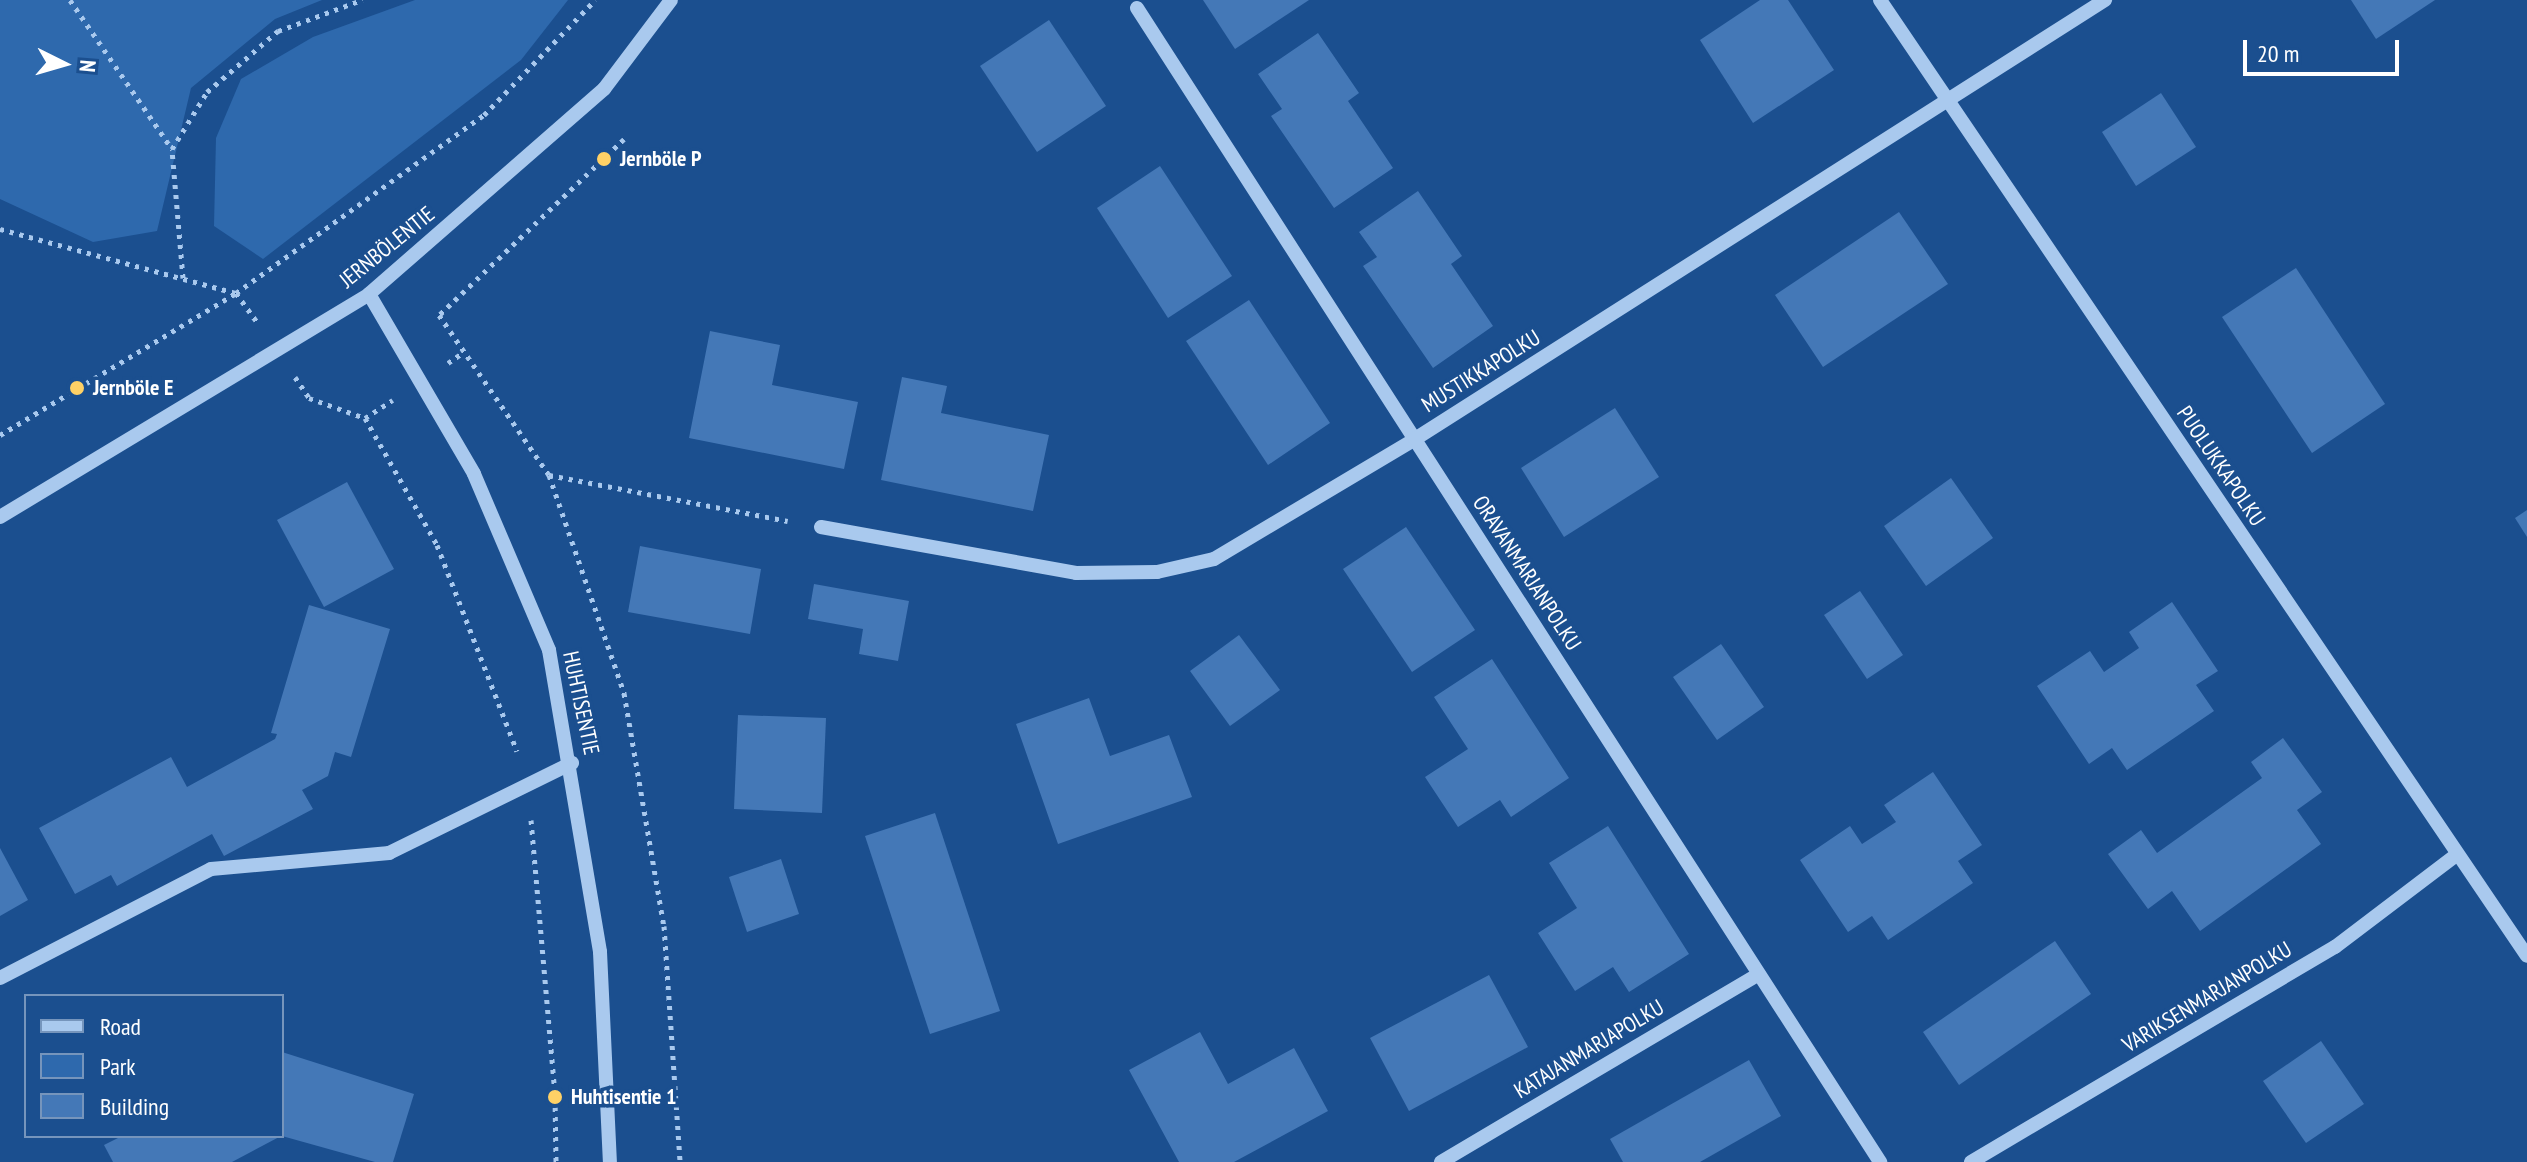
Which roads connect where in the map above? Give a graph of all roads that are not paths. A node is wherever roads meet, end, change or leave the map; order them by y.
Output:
1 (671, 0) edge
2 (1880, 0) edge
3 (2105, 0) edge
4 (1137, 8) dead end
5 (1949, 101) junction
6 (369, 294) junction
7 (1415, 439) junction
8 (0, 517) edge
9 (821, 527) road end
10 (572, 763) junction
11 (2456, 855) junction
12 (2527, 956) edge
13 (1759, 974) junction
14 (0, 978) edge
15 (610, 1162) edge
16 (1441, 1162) edge
17 (1880, 1162) edge
18 (1971, 1162) edge

1 - 6 street, JERNBÖLENTIE
2 - 5 street, PUOLUKKAPOLKU
3 - 5 street, MUSTIKKAPOLKU
4 - 7 street, ORAVANMARJANPOLKU
5 - 7 street, MUSTIKKAPOLKU
5 - 11 street, PUOLUKKAPOLKU
6 - 8 street, JERNBÖLENTIE
6 - 10 street, HUHTISENTIE
7 - 9 street, MUSTIKKAPOLKU
7 - 13 street, ORAVANMARJANPOLKU
10 - 14 street
10 - 15 street, HUHTISENTIE
11 - 12 street, PUOLUKKAPOLKU
11 - 18 street, VARIKSENMARJANPOLKU
13 - 16 street, KATAJANMARJAPOLKU
13 - 17 street, ORAVANMARJANPOLKU

